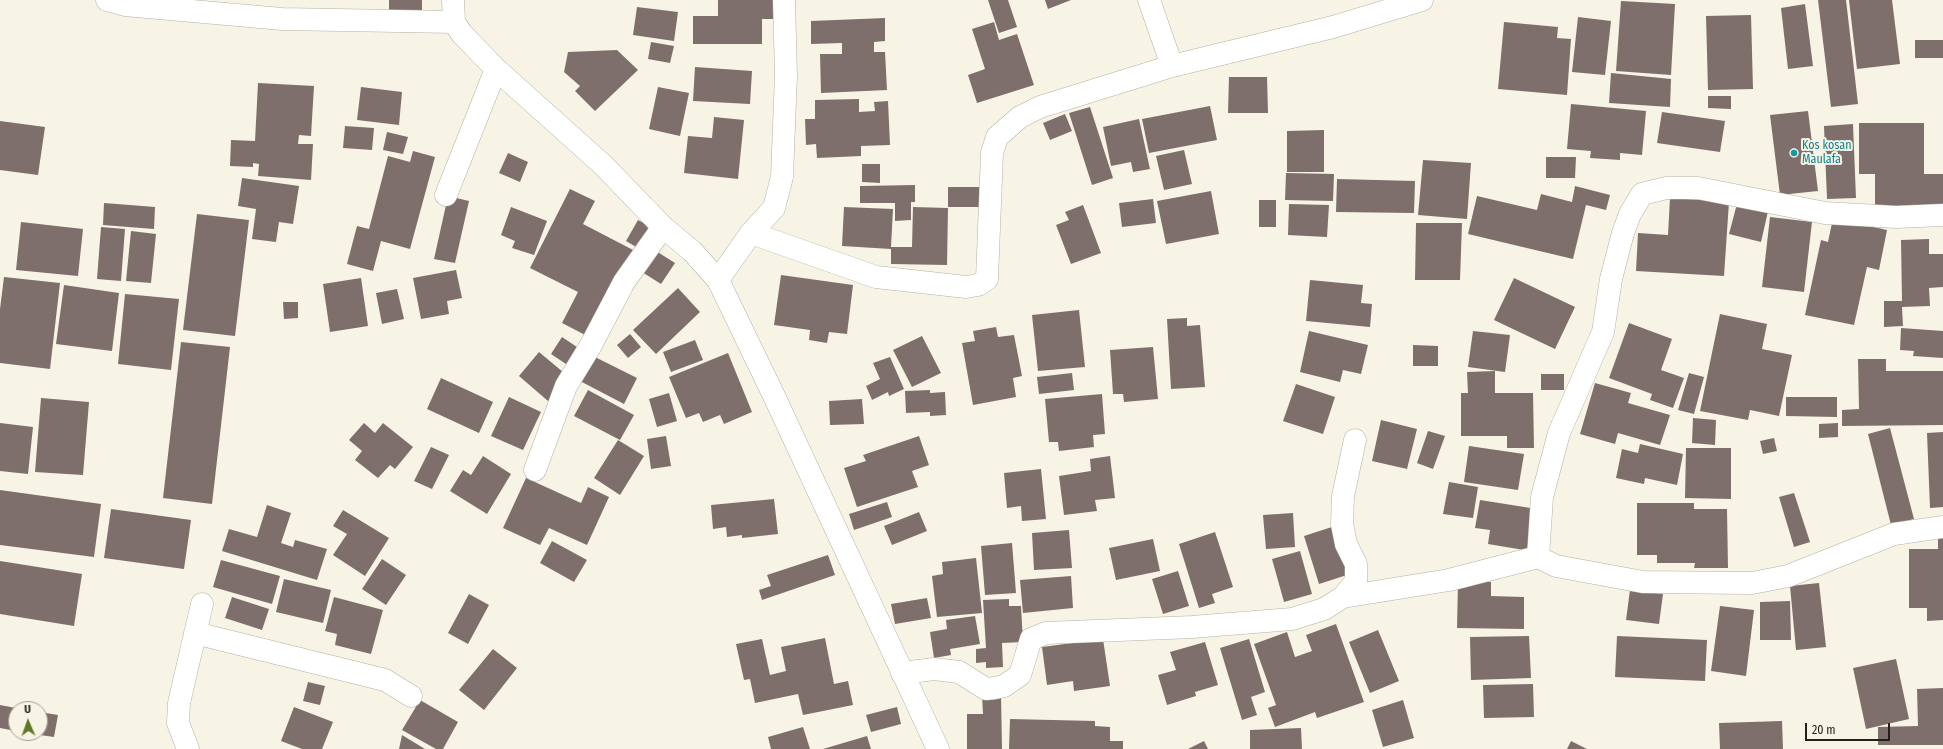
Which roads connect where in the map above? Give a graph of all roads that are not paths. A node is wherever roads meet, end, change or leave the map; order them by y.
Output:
1 (107, 0) edge
2 (453, 0) edge
3 (784, 0) edge
4 (1149, 0) edge
5 (1422, 0) edge
6 (454, 22) junction
7 (1172, 66) junction
8 (496, 69) junction
9 (446, 195) dead end
10 (1943, 215) edge
11 (663, 227) junction
12 (751, 233) junction
13 (718, 280) junction
14 (1355, 440) dead end
15 (536, 470) dead end
16 (1943, 527) edge
17 (1538, 558) junction
18 (1343, 597) junction
19 (202, 604) dead end
20 (195, 633) junction
21 (902, 673) junction
22 (412, 696) dead end
23 (188, 749) edge
24 (938, 749) edge

1 - 6 street
2 - 6 street
3 - 12 street
4 - 7 street
5 - 7 street
6 - 8 street
7 - 12 street
8 - 9 street
8 - 11 street
10 - 17 street
11 - 13 street
11 - 15 street
12 - 13 street
13 - 21 street
14 - 18 street
16 - 17 street
17 - 18 street
18 - 21 street
19 - 20 street
20 - 22 street
20 - 23 street
21 - 24 street

